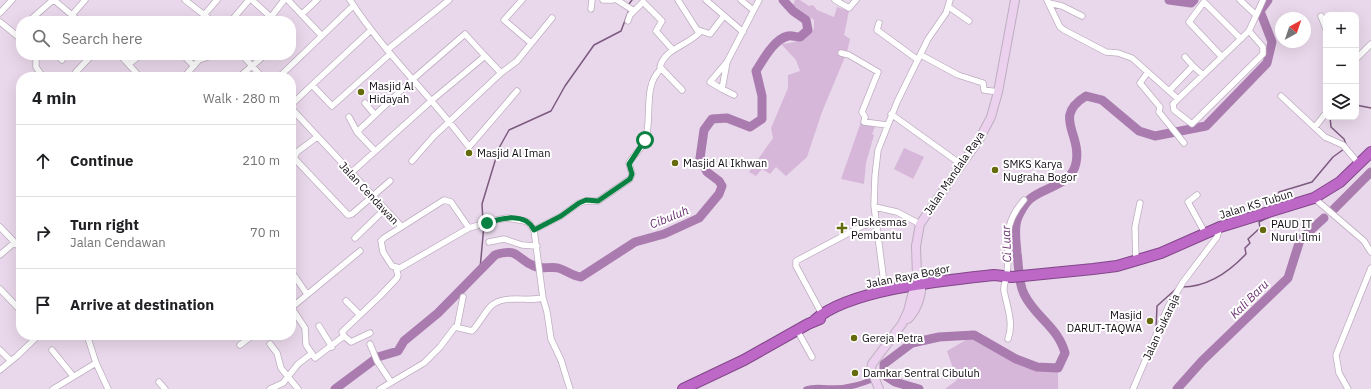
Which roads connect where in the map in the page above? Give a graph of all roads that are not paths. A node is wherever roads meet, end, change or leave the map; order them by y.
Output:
1 (12, 0) edge
2 (54, 0) edge
3 (85, 0) edge
4 (185, 0) edge
5 (217, 0) edge
6 (250, 0) edge
7 (284, 0) edge
8 (288, 0) edge
9 (317, 0) edge
10 (449, 0) edge
11 (522, 0) edge
12 (592, 0) edge
13 (603, 0) edge
14 (612, 0) edge
15 (617, 0) edge
16 (678, 0) edge
17 (706, 0) edge
18 (741, 0) edge
19 (759, 0) edge
20 (835, 0) edge
21 (856, 0) edge
22 (1015, 0) edge
23 (1240, 0) edge
24 (1263, 0) edge
25 (1048, 1) edge
26 (352, 2) edge
27 (949, 2) edge
28 (591, 9) dead end
29 (753, 10) junction
30 (634, 11) junction
31 (0, 13) edge
32 (302, 14) junction
33 (204, 15) joint
34 (1256, 15) junction
35 (35, 16) edge
36 (73, 16) edge
37 (77, 16) edge
38 (236, 16) edge
39 (267, 16) edge
40 (274, 16) edge
41 (1082, 16) dead end
42 (1321, 16) dead end
43 (723, 17) junction
44 (552, 18) dead end
45 (628, 21) dead end
46 (969, 21) dead end
47 (1323, 21) edge
48 (0, 22) edge
49 (879, 23) dead end
50 (372, 30) junction
51 (698, 30) junction
52 (1250, 31) junction
53 (743, 32) junction
54 (16, 33) edge
55 (322, 36) junction
56 (1241, 39) junction
57 (531, 43) junction
58 (1371, 44) edge
59 (673, 50) junction
60 (388, 52) junction
61 (841, 53) dead end
62 (485, 56) junction
63 (1359, 56) edge
64 (920, 57) junction
65 (1184, 57) dead end
66 (1222, 57) junction
67 (37, 60) edge
68 (87, 60) edge
69 (125, 60) edge
70 (134, 60) edge
71 (187, 60) edge
72 (201, 60) edge
73 (247, 60) edge
74 (259, 60) edge
75 (727, 62) junction
76 (129, 64) junction
77 (194, 66) junction
78 (253, 66) junction
79 (1193, 66) junction
80 (661, 69) junction
81 (40, 72) edge
82 (76, 72) edge
83 (136, 72) edge
84 (189, 72) edge
85 (245, 72) edge
86 (258, 72) edge
87 (284, 72) edge
88 (1148, 72) junction
89 (501, 74) junction
90 (1203, 75) junction
91 (412, 80) junction
92 (312, 86) junction
93 (722, 89) junction
94 (682, 90) dead end
95 (1169, 91) junction
96 (517, 92) dead end
97 (998, 92) junction
98 (734, 95) dead end
99 (1281, 96) dead end
100 (1178, 99) junction
101 (296, 102) edge
102 (431, 102) junction
103 (365, 103) dead end
104 (296, 113) edge
105 (891, 114) junction
106 (375, 115) junction
107 (1323, 116) edge
108 (349, 117) dead end
109 (450, 122) junction
110 (887, 125) junction
111 (1314, 127) junction
112 (357, 132) junction
113 (317, 137) junction
114 (1184, 143) dead end
115 (375, 152) junction
116 (1371, 152) edge
117 (296, 154) edge
118 (296, 161) edge
119 (412, 161) dead end
120 (1359, 164) junction
121 (962, 165) junction
122 (351, 173) junction
123 (390, 181) dead end
124 (1197, 195) dead end
125 (372, 196) junction
126 (1314, 198) junction
127 (1024, 200) dead end
128 (1140, 203) dead end
129 (875, 207) junction
130 (385, 210) junction
131 (876, 222) junction
132 (920, 224) junction
133 (401, 226) junction
134 (0, 227) edge
135 (1220, 227) junction
136 (469, 228) junction
137 (534, 230) junction
138 (1205, 233) junction
139 (355, 238) dead end
140 (15, 242) joint
141 (489, 242) dead end
142 (537, 246) junction
143 (360, 251) dead end
144 (1371, 252) edge
145 (0, 255) edge
146 (1136, 261) junction
147 (396, 268) junction
148 (1371, 268) edge
149 (1009, 277) junction
150 (296, 278) edge
151 (918, 286) junction
152 (0, 290) edge
153 (886, 290) junction
154 (308, 294) junction
155 (463, 296) dead end
156 (543, 298) junction
157 (346, 301) dead end
158 (296, 303) edge
159 (16, 306) edge
160 (296, 314) edge
161 (360, 315) junction
162 (818, 317) junction
163 (319, 326) dead end
164 (457, 327) junction
165 (797, 330) junction
166 (370, 333) dead end
167 (344, 336) junction
168 (1008, 339) dead end
169 (34, 340) edge
170 (89, 340) edge
171 (246, 340) edge
172 (270, 344) dead end
173 (370, 344) dead end
174 (240, 345) dead end
175 (332, 347) junction
176 (0, 350) edge
177 (52, 350) dead end
178 (311, 354) junction
179 (812, 356) dead end
180 (11, 361) junction
181 (96, 363) junction
182 (0, 370) edge
183 (73, 376) junction
184 (288, 376) junction
185 (160, 382) dead end
186 (390, 382) junction
187 (879, 388) edge
188 (53, 389) edge
189 (108, 389) edge
190 (165, 389) edge
191 (270, 389) edge
192 (298, 389) edge
193 (380, 389) edge
194 (570, 389) edge
195 (683, 389) edge
196 (1133, 389) edge
197 (1348, 389) edge

1 - 31 street
2 - 35 street
2 - 36 street
3 - 37 street
4 - 33 street
5 - 33 street
6 - 38 street
6 - 39 street
7 - 40 street
8 - 32 street
9 - 32 street
10 - 60 street
11 - 57 street
12 - 28 street
13 - 14 street
15 - 30 street
16 - 51 street
17 - 43 street
18 - 29 street
19 - 29 street
20 - 21 street
22 - 97 street, Jalan Mandala Raya
23 - 34 street
24 - 34 street
25 - 41 street
25 - 88 street
26 - 50 street
26 - 55 street
27 - 46 street
27 - 64 street
29 - 53 street
30 - 45 street
30 - 59 street
32 - 55 street
34 - 52 street
42 - 47 street
43 - 51 street
43 - 53 street
44 - 57 street
48 - 54 street
49 - 64 street
50 - 60 street
50 - 92 street
51 - 59 street
52 - 56 street
52 - 100 street
53 - 75 street
55 - 87 street
56 - 66 street
56 - 66 street
57 - 89 street
58 - 63 street
59 - 80 street
60 - 91 street
60 - 92 street
61 - 110 street
62 - 89 street
62 - 91 street
62 - 102 street
64 - 97 street
64 - 105 street
65 - 79 street
66 - 90 street
67 - 81 street
68 - 82 street
69 - 76 street
70 - 76 street
71 - 77 street
72 - 77 street
73 - 78 street
74 - 78 street
75 - 93 street
75 - 93 street
76 - 83 street
77 - 84 street
78 - 85 street
78 - 86 street
79 - 90 street
79 - 95 street
80 - 94 street
80 - 137 street
88 - 95 street
88 - 114 street
89 - 109 street
90 - 100 street
91 - 102 street
91 - 106 street
92 - 101 street
93 - 98 street
95 - 100 street
96 - 109 street
97 - 121 street, Jalan Mandala Raya
99 - 111 street
102 - 109 street
102 - 115 street
103 - 106 street
104 - 113 street, Jalan Cendawan
105 - 110 street
105 - 121 street
106 - 112 street
107 - 111 street
108 - 112 street
109 - 119 street
110 - 129 street
111 - 120 street
112 - 115 street
113 - 117 street
113 - 122 street, Jalan Cendawan
115 - 122 street
116 - 120 highway, Jalan KS Tubun
118 - 125 street
120 - 126 highway, Jalan KS Tubun
121 - 132 street, Jalan Mandala Raya
122 - 125 street, Jalan Cendawan
123 - 125 street
124 - 138 street
125 - 130 street, Jalan Cendawan
126 - 135 highway, Jalan KS Tubun
126 - 144 street
127 - 149 street
128 - 146 street
129 - 131 street
129 - 132 street
130 - 133 street, Jalan Cendawan
130 - 139 street
131 - 153 street
131 - 162 street
132 - 151 street, Jalan Mandala Raya
133 - 136 street
133 - 147 street, Jalan Cendawan
134 - 140 street
135 - 138 highway, Jalan KS Tubun
135 - 196 street, Jalan Sukaraja
136 - 137 street
136 - 147 street
137 - 142 street
138 - 146 highway, Jalan KS Tubun
140 - 145 street
141 - 142 street
142 - 156 street
143 - 154 street
146 - 149 highway, Jalan KS Tubun
147 - 161 street
148 - 197 street
149 - 151 highway, Jalan Raya Bogor
149 - 168 street
150 - 154 street
151 - 153 highway, Jalan Raya Bogor
151 - 162 highway, Jalan Raya Bogor
151 - 187 street, Jalan Mandala Raya
152 - 159 street
153 - 162 highway, Jalan Raya Bogor
154 - 158 street
155 - 164 street
156 - 164 street
156 - 194 street
157 - 161 street
160 - 178 street
161 - 167 street
162 - 165 highway, Jalan Raya Bogor
163 - 175 street
164 - 186 street
165 - 179 street
165 - 195 highway, Jalan Raya Bogor
166 - 167 street
167 - 175 street
169 - 180 street
170 - 181 street
171 - 174 street
172 - 184 street
173 - 186 street
175 - 178 street
176 - 180 street
177 - 183 street
178 - 184 street
180 - 182 street
181 - 183 street
181 - 189 street
183 - 188 street
184 - 191 street
184 - 192 street
185 - 190 street
186 - 193 street

